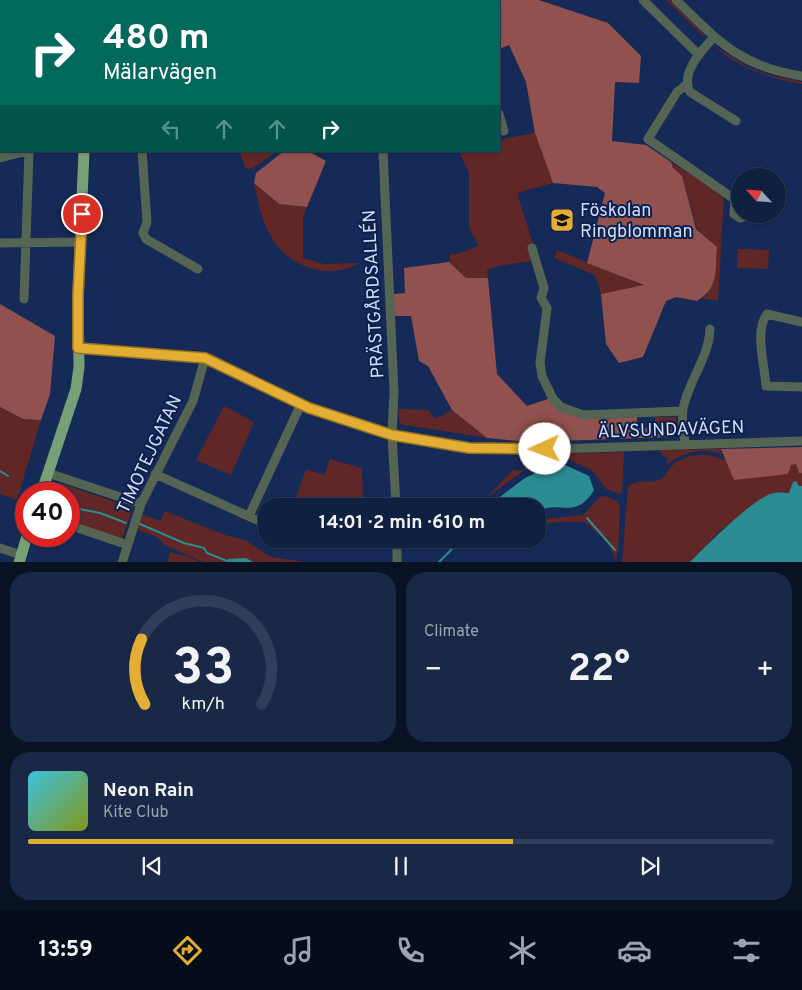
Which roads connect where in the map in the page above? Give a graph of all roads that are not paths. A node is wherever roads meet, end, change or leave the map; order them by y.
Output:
1 (643, 0) edge
2 (676, 0) edge
3 (714, 37) junction
4 (699, 55) junction
5 (802, 76) edge
6 (686, 85) junction
7 (500, 117) edge
8 (736, 121) dead end
9 (504, 131) dead end
10 (24, 152) edge
11 (28, 152) edge
12 (84, 152) edge
13 (142, 152) edge
14 (383, 152) edge
15 (0, 158) edge
16 (731, 197) edge
17 (27, 242) junction
18 (81, 242) junction
19 (0, 243) edge
20 (532, 248) dead end
21 (198, 269) dead end
22 (24, 299) dead end
23 (802, 322) edge
24 (710, 329) dead end
25 (78, 348) junction
26 (205, 358) junction
27 (802, 387) edge
28 (301, 404) junction
29 (682, 411) junction
30 (392, 435) junction
31 (802, 441) edge
32 (685, 444) junction
33 (48, 473) junction
34 (155, 474) junction
35 (45, 482) edge
36 (396, 498) edge
37 (141, 504) junction
38 (249, 516) junction
39 (258, 520) edge
40 (80, 529) edge
41 (128, 545) junction
42 (24, 547) edge
43 (0, 548) edge
44 (397, 548) edge
45 (20, 559) edge
46 (122, 562) edge
47 (397, 562) edge

1 - 4 street
2 - 3 street
3 - 4 street
3 - 5 street
4 - 6 street
6 - 8 street
6 - 16 street
7 - 9 street
10 - 15 street
11 - 17 street
12 - 18 main road
13 - 21 street
14 - 30 street, PRÄSTGÅRDSALLÉN
17 - 18 street
17 - 19 street
17 - 22 street
18 - 25 main road
20 - 29 street
23 - 27 street
24 - 29 street
25 - 26 street, ÄLVSUNDAVÄGEN
25 - 33 main road
26 - 28 street, ÄLVSUNDAVÄGEN
26 - 34 street, TIMOTEJGATAN
28 - 30 street, ÄLVSUNDAVÄGEN
28 - 38 street
29 - 32 street
30 - 32 street, ÄLVSUNDAVÄGEN
30 - 36 street, PRÄSTGÅRDSALLÉN
31 - 32 street, ÄLVSUNDAVÄGEN
33 - 35 main road
33 - 37 street
34 - 37 street, TIMOTEJGATAN
34 - 38 street
37 - 41 street, TIMOTEJGATAN
38 - 39 street
40 - 41 street
41 - 46 street, TIMOTEJGATAN
42 - 45 main road
43 - 45 street
44 - 47 street

